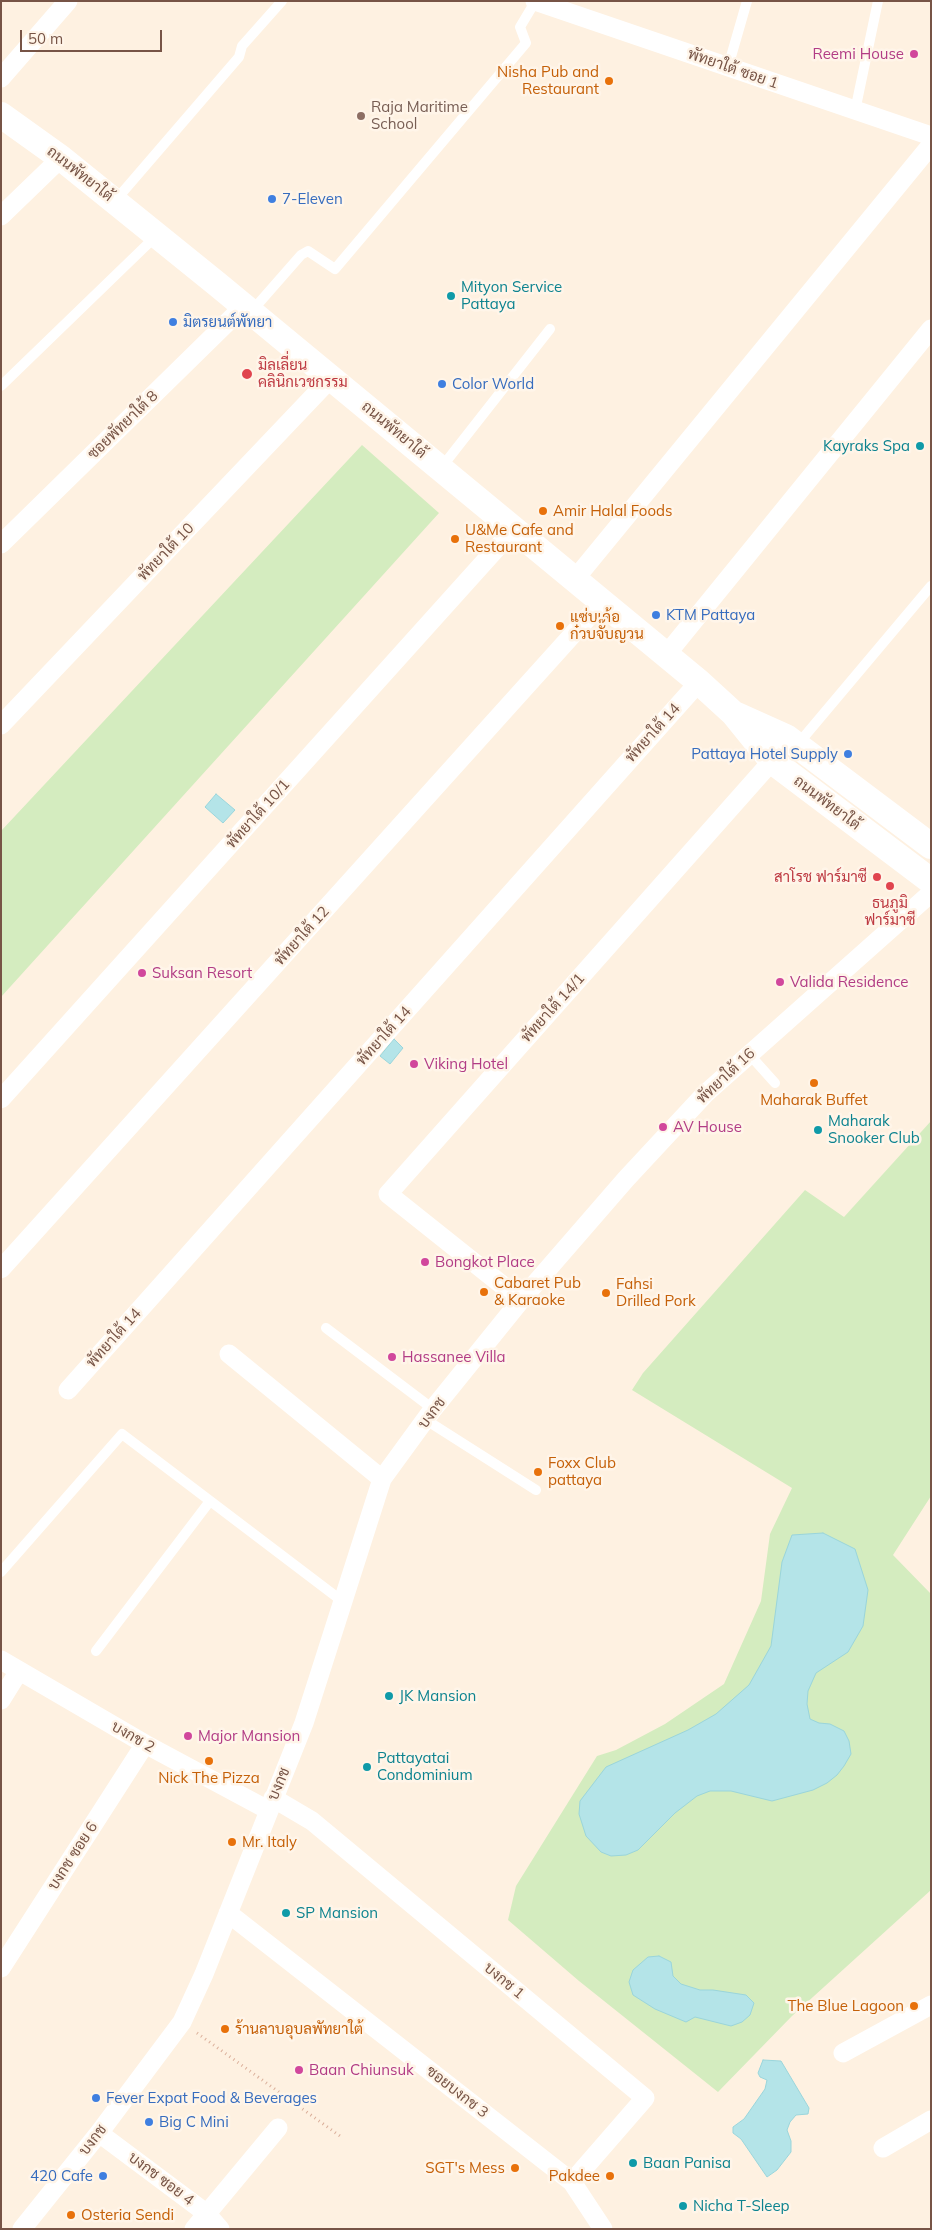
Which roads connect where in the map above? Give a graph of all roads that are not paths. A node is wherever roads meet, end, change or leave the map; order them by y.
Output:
1 (68, 1) edge
2 (282, 1) edge
3 (746, 1) edge
4 (878, 1) edge
5 (535, 2) edge
6 (728, 67) junction
7 (1, 78) edge
8 (855, 111) junction
9 (1, 115) edge
10 (931, 136) edge
11 (931, 145) edge
12 (61, 158) junction
13 (114, 201) junction
14 (1, 216) edge
15 (157, 236) junction
16 (248, 309) junction
17 (550, 329) dead end
18 (931, 329) edge
19 (331, 378) junction
20 (1, 386) edge
21 (441, 468) junction
22 (514, 529) junction
23 (1, 544) edge
24 (575, 579) junction
25 (931, 586) edge
26 (602, 602) junction
27 (666, 655) junction
28 (699, 682) junction
29 (734, 714) junction
30 (1, 725) edge
31 (797, 745) junction
32 (772, 761) junction
33 (931, 846) edge
34 (931, 881) edge
35 (931, 893) edge
36 (749, 1054) junction
37 (775, 1083) dead end
38 (1, 1099) edge
39 (1, 1269) edge
40 (521, 1300) junction
41 (326, 1328) dead end
42 (229, 1354) dead end
43 (68, 1390) dead end
44 (430, 1414) junction
45 (382, 1479) junction
46 (536, 1490) dead end
47 (210, 1502) junction
48 (1, 1572) edge
49 (342, 1601) junction
50 (96, 1651) dead end
51 (1, 1660) edge
52 (19, 1671) junction
53 (1, 1700) edge
54 (145, 1744) junction
55 (271, 1804) junction
56 (228, 1912) junction
57 (1, 1968) edge
58 (928, 2014) edge
59 (843, 2053) dead end
60 (931, 2120) edge
61 (278, 2128) dead end
62 (99, 2133) junction
63 (883, 2148) dead end
64 (572, 2182) junction
65 (206, 2213) junction
66 (22, 2229) edge
67 (194, 2229) edge
68 (220, 2229) edge
69 (603, 2229) edge

1 - 7 street
2 - 13 lane
3 - 6 lane
4 - 8 lane
5 - 6 street, พัทยาใต้ ซอย 1
5 - 16 lane
6 - 8 street, พัทยาใต้ ซอย 1
8 - 10 street, พัทยาใต้ ซอย 1
9 - 12 main road, ถนนพัทยาใต้
11 - 24 street
12 - 13 main road, ถนนพัทยาใต้
12 - 14 street
13 - 15 main road, ถนนพัทยาใต้
15 - 16 main road, ถนนพัทยาใต้
15 - 20 lane
16 - 19 main road, ถนนพัทยาใต้
16 - 23 street, ซอยพัทยาใต้ 8
17 - 21 lane
18 - 27 street
19 - 21 main road, ถนนพัทยาใต้
19 - 30 street, พัทยาใต้ 10
21 - 22 main road, ถนนพัทยาใต้
22 - 24 main road, ถนนพัทยาใต้
22 - 38 street, พัทยาใต้ 10/1
24 - 26 main road, ถนนพัทยาใต้
25 - 31 lane
26 - 27 main road, ถนนพัทยาใต้
26 - 39 street, พัทยาใต้ 12
27 - 28 main road, ถนนพัทยาใต้
28 - 29 main road, ถนนพัทยาใต้
28 - 43 street, พัทยาใต้ 14
29 - 31 main road, ถนนพัทยาใต้
29 - 32 main road, ถนนพัทยาใต้
31 - 33 main road, ถนนพัทยาใต้
32 - 34 main road, ถนนพัทยาใต้
32 - 40 street, พัทยาใต้ 14/1
35 - 36 street, พัทยาใต้ 16
36 - 37 lane
36 - 40 street, พัทยาใต้ 16
40 - 44 street, บงกช
41 - 44 lane
42 - 45 street
44 - 45 street, บงกช
44 - 46 lane
45 - 49 street, บงกช
47 - 48 lane
47 - 49 lane
47 - 50 lane
49 - 55 street, บงกช
51 - 52 street, บงกช 2
52 - 53 street
52 - 54 street, บงกช 2
54 - 55 street, บงกช 2
54 - 57 street, บงกช ซอย 6
55 - 56 street, บงกช
55 - 64 street, บงกช 1
56 - 62 street, บงกช
56 - 64 street, ซอยบงกช 3
58 - 59 street
60 - 63 street
61 - 65 street
62 - 65 street, บงกช ซอย 4
62 - 66 street, บงกช
64 - 69 street, ซอยบงกช 3
65 - 67 street
65 - 68 street, บงกช ซอย 4

